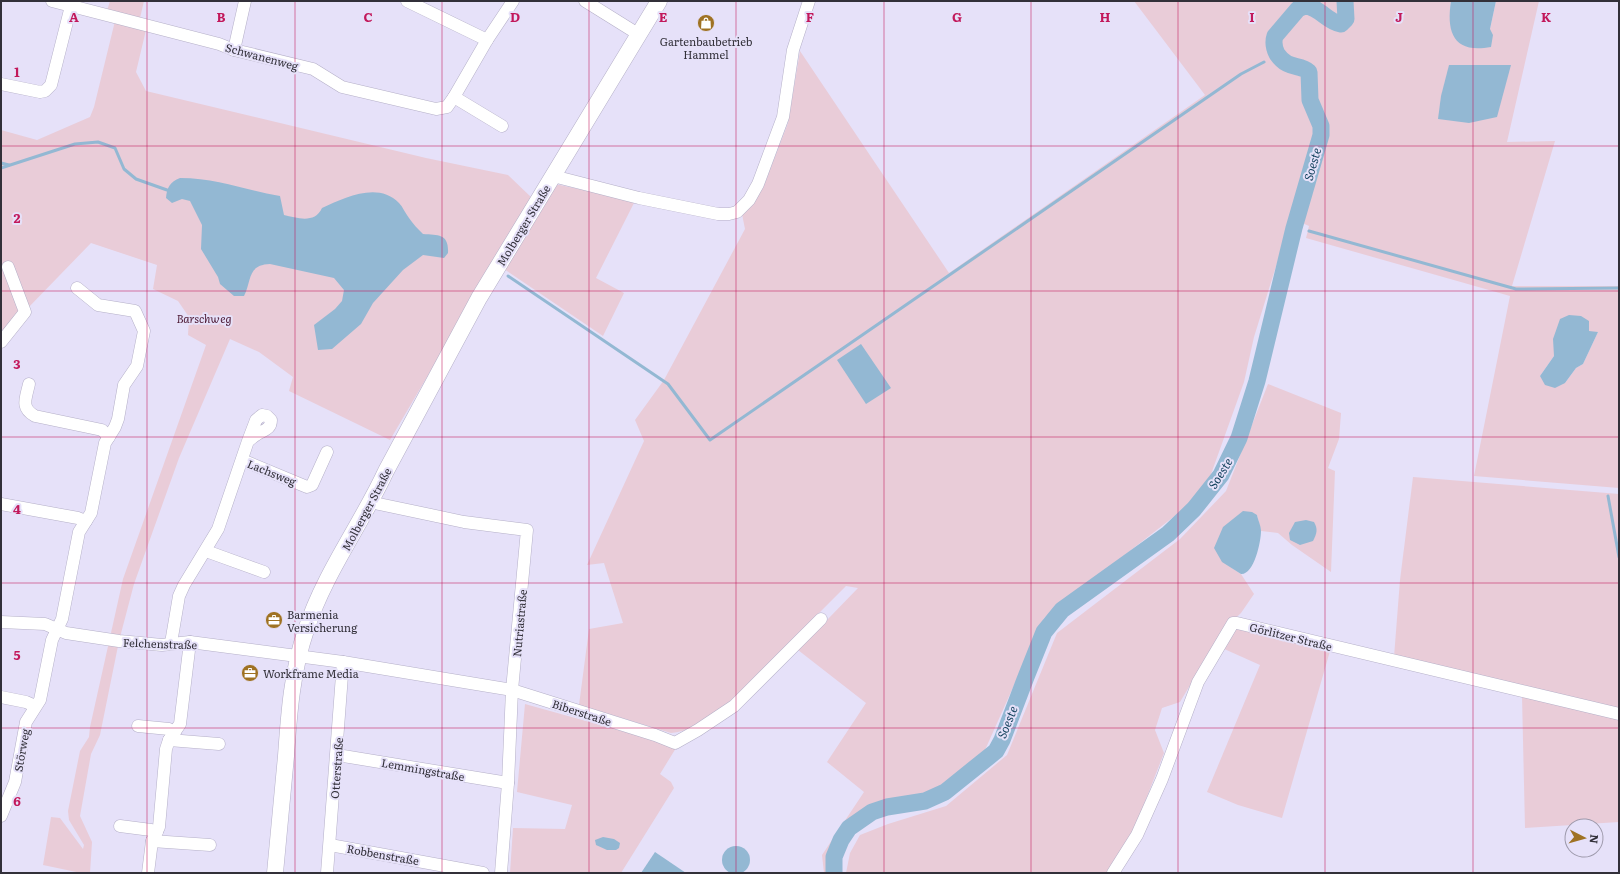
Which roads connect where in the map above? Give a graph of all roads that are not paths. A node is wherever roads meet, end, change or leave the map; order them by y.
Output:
1 (245, 1) edge
2 (407, 1) edge
3 (513, 1) edge
4 (585, 1) edge
5 (659, 1) edge
6 (809, 1) edge
7 (62, 3) edge
8 (638, 34) junction
9 (487, 40) junction
10 (234, 50) junction
11 (1, 84) edge
12 (454, 97) junction
13 (502, 126) dead end
14 (553, 176) junction
15 (8, 267) dead end
16 (77, 288) dead end
17 (1, 342) edge
18 (29, 384) dead end
19 (109, 437) junction
20 (248, 442) dead end
21 (327, 452) dead end
22 (242, 460) junction
23 (372, 501) junction
24 (1, 504) edge
25 (86, 521) junction
26 (206, 551) junction
27 (264, 572) dead end
28 (821, 619) dead end
29 (1, 622) edge
30 (57, 628) junction
31 (190, 642) junction
32 (171, 643) junction
33 (298, 656) junction
34 (343, 662) junction
35 (512, 690) junction
36 (1, 697) edge
37 (35, 706) junction
38 (1619, 714) edge
39 (138, 726) dead end
40 (172, 736) junction
41 (219, 744) dead end
42 (337, 755) junction
43 (508, 783) junction
44 (5, 792) edge
45 (1, 816) edge
46 (120, 826) dead end
47 (154, 836) junction
48 (210, 845) dead end
49 (330, 845) junction
50 (148, 873) edge
51 (275, 873) edge
52 (327, 873) edge
53 (483, 873) edge
54 (501, 873) edge
55 (1113, 873) edge

1 - 10 street
2 - 9 street
3 - 9 street, Schwanenweg
4 - 8 street
5 - 8 main road, Molberger Straße
6 - 14 street, Molberger Straße
7 - 10 street, Schwanenweg
7 - 11 street
8 - 14 main road, Molberger Straße
9 - 12 street, Schwanenweg
10 - 12 street, Schwanenweg
12 - 13 street
14 - 23 main road, Molberger Straße
15 - 17 street
16 - 19 street
18 - 19 street
19 - 25 street
20 - 22 street, Lachsweg
21 - 22 street, Lachsweg
22 - 26 street, Lachsweg
23 - 33 main road, Molberger Straße
23 - 35 street, Nutriastraße
24 - 25 street
25 - 30 street
26 - 27 street
26 - 32 street, Lachsweg
28 - 35 street, Biberstraße
29 - 30 street, Felchenstraße
30 - 32 street, Felchenstraße
30 - 37 street, Störweg
31 - 32 street, Felchenstraße
31 - 33 street, Felchenstraße
31 - 40 street
33 - 34 street, Biberstraße
33 - 51 main road, Molberger Straße
34 - 35 street, Biberstraße
34 - 42 street, Otterstraße
35 - 43 street, Nutriastraße
36 - 37 street
37 - 44 street, Störweg
38 - 55 street, Görlitzer Straße
39 - 40 street
40 - 41 street
40 - 47 street
42 - 43 street, Lemmingstraße
42 - 49 street, Otterstraße
43 - 54 street, Nutriastraße
44 - 45 street, Störweg
46 - 47 street
47 - 48 street
47 - 50 street
49 - 52 street, Otterstraße
49 - 53 street, Robbenstraße

